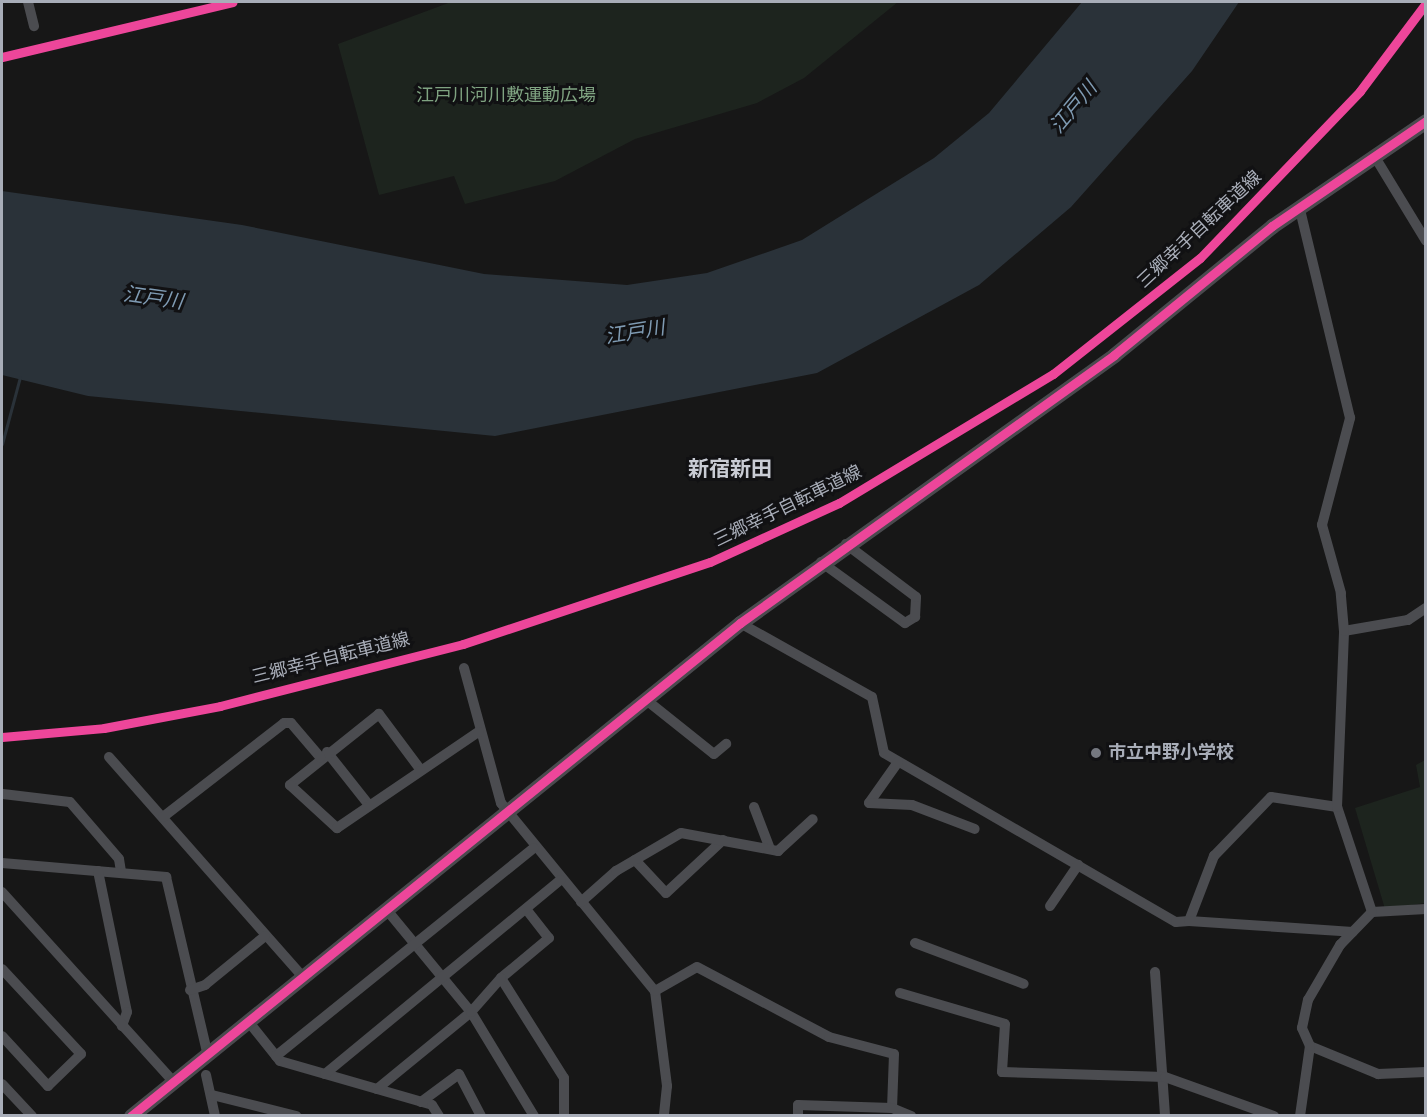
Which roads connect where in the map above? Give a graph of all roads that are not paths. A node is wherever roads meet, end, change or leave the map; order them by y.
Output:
1 (28, 2) edge
2 (34, 26) dead end
3 (1425, 122) edge
4 (1375, 157) junction
5 (1300, 209) junction
6 (1425, 241) edge
7 (846, 544) junction
8 (821, 562) junction
9 (1425, 608) edge
10 (740, 623) junction
11 (1344, 632) junction
12 (464, 668) dead end
13 (645, 699) junction
14 (478, 732) junction
15 (726, 744) dead end
16 (323, 754) junction
17 (109, 757) dead end
18 (898, 762) junction
19 (420, 769) junction
20 (3, 793) edge
21 (369, 805) junction
22 (754, 807) dead end
23 (1337, 807) junction
24 (507, 809) junction
25 (163, 817) junction
26 (813, 819) dead end
27 (975, 830) dead end
28 (723, 840) junction
29 (534, 848) junction
30 (770, 849) junction
31 (634, 860) junction
32 (2, 863) edge
33 (1077, 865) junction
34 (98, 871) junction
35 (121, 872) junction
36 (560, 880) junction
37 (2, 892) edge
38 (580, 902) junction
39 (1050, 906) dead end
40 (386, 909) junction
41 (526, 909) junction
42 (1425, 909) edge
43 (1372, 912) junction
44 (1190, 921) junction
45 (1353, 932) junction
46 (265, 936) junction
47 (915, 943) dead end
48 (415, 944) junction
49 (2, 969) edge
50 (1155, 972) dead end
51 (303, 977) junction
52 (501, 978) junction
53 (443, 979) junction
54 (1024, 984) dead end
55 (190, 990) junction
56 (655, 991) junction
57 (900, 993) dead end
58 (471, 1012) junction
59 (248, 1021) junction
60 (122, 1026) junction
61 (2, 1036) edge
62 (1310, 1046) junction
63 (207, 1052) junction
64 (276, 1056) junction
65 (1425, 1072) edge
66 (325, 1074) junction
67 (206, 1075) dead end
68 (1165, 1077) junction
69 (173, 1081) junction
70 (2, 1083) edge
71 (377, 1089) junction
72 (212, 1095) junction
73 (421, 1102) junction
74 (892, 1108) junction
75 (32, 1116) edge
76 (131, 1116) edge
77 (215, 1116) edge
78 (296, 1116) edge
79 (439, 1116) edge
80 (481, 1116) edge
81 (534, 1116) edge
82 (564, 1116) edge
83 (664, 1116) edge
84 (798, 1116) edge
85 (910, 1116) edge
86 (1165, 1116) edge
87 (1274, 1116) edge
88 (1300, 1116) edge

1 - 2 street
3 - 4 street
4 - 5 street
4 - 6 street
5 - 7 street
5 - 11 street
7 - 8 street
7 - 8 street
8 - 10 street
9 - 11 street
10 - 13 street
10 - 18 street
11 - 23 street
12 - 14 street
13 - 15 street
13 - 24 street
14 - 19 street
14 - 24 street
16 - 19 street
16 - 21 street
16 - 21 street
16 - 25 street
17 - 25 street
18 - 27 street
18 - 33 street
19 - 21 street
20 - 35 street
22 - 30 street
23 - 43 street
23 - 44 street
24 - 29 street
24 - 40 street
25 - 46 street
26 - 30 street
28 - 30 street
28 - 31 street
28 - 31 street
29 - 36 street
29 - 48 street
31 - 38 street
32 - 34 street
33 - 39 street
33 - 44 street
34 - 35 street
34 - 60 street
35 - 55 street
36 - 38 street
36 - 41 street
37 - 60 street
38 - 56 street
40 - 48 street
40 - 51 street
41 - 52 street
41 - 53 street
42 - 43 street
43 - 45 street
44 - 45 street
45 - 62 street
46 - 51 street
46 - 55 street
47 - 54 street
48 - 53 street
48 - 64 street
49 - 61 street
50 - 68 street
51 - 59 street
52 - 58 street
52 - 82 street
53 - 58 street
53 - 66 street
55 - 63 street
56 - 74 street
56 - 83 street
57 - 68 street
58 - 71 street
58 - 81 street
59 - 63 street
59 - 64 street
60 - 69 street
62 - 65 street
62 - 88 street
63 - 69 street
64 - 66 street
66 - 71 street
67 - 72 street
68 - 86 street
68 - 87 street
69 - 76 street
70 - 75 street
71 - 73 street
72 - 77 street
72 - 78 street
73 - 79 street
73 - 80 street
74 - 84 street
74 - 85 street

